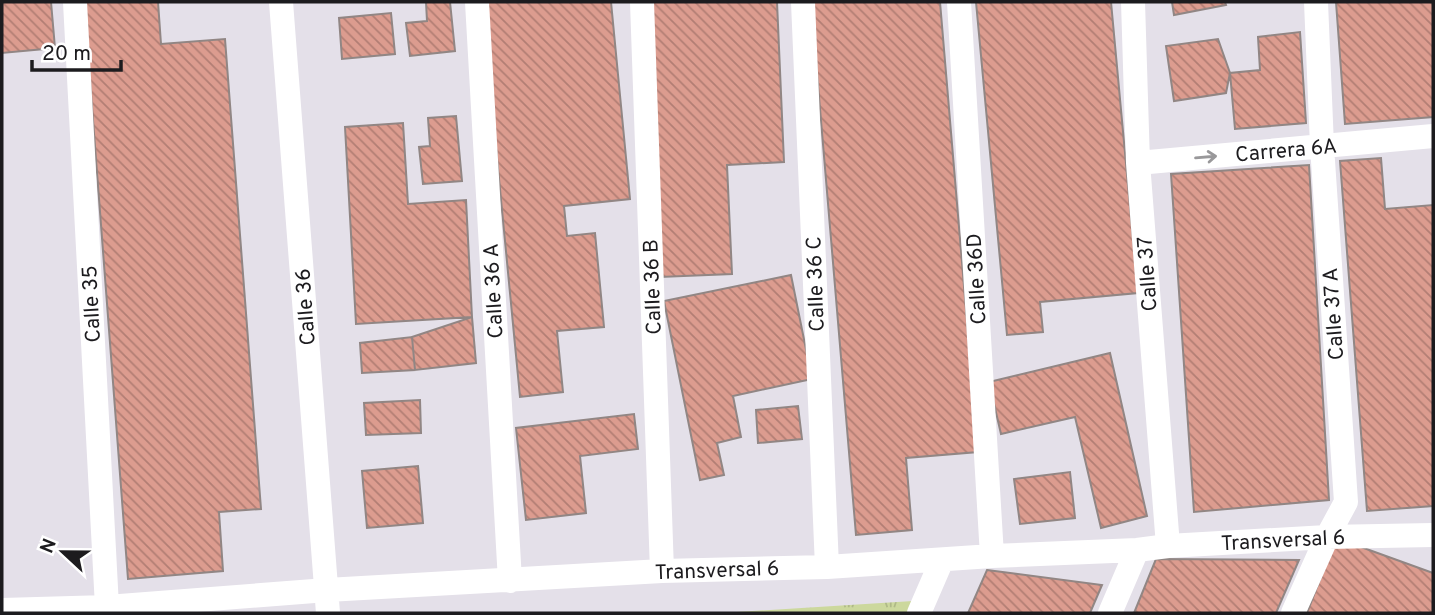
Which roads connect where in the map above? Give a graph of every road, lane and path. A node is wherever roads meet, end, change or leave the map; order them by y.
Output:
1 (75, 2) edge
2 (281, 2) edge
3 (477, 2) edge
4 (642, 2) edge
5 (803, 2) edge
6 (959, 2) edge
7 (1133, 2) edge
8 (1316, 2) edge
9 (1433, 136) edge
10 (1322, 146) junction
11 (1138, 163) junction
12 (1433, 536) edge
13 (1327, 537) junction
14 (1168, 546) junction
15 (1137, 550) junction
16 (992, 556) junction
17 (942, 560) junction
18 (827, 567) junction
19 (662, 571) junction
20 (510, 581) junction
21 (327, 602) edge
22 (107, 607) junction
23 (2, 610) edge
24 (919, 613) edge
25 (1110, 613) edge
26 (1293, 613) edge

1 - 22 street, Calle 35
2 - 21 street, Calle 36
3 - 20 street, Calle 36 A
4 - 19 street, Calle 36 B
5 - 18 street, Calle 36 C
6 - 16 street, Calle 36D
7 - 11 street, Calle 37
8 - 10 street, Calle 37 A
9 - 10 street, Carrera 6A
11 -> 10 street, Carrera 6A
10 - 13 street, Calle 37 A
11 - 14 street, Calle 37
12 - 13 street, Transversal 6
13 - 14 street, Transversal 6
13 - 26 street, Calle 37 A
14 - 15 street, Transversal 6
15 - 16 street, Transversal 6
15 - 25 street
16 - 17 street, Transversal 6
17 - 18 street, Transversal 6
17 - 24 street
18 - 19 street, Transversal 6
19 - 20 street, Transversal 6
20 - 21 street, Transversal 6
21 - 22 street, Transversal 6
22 - 23 street, Transversal 6

